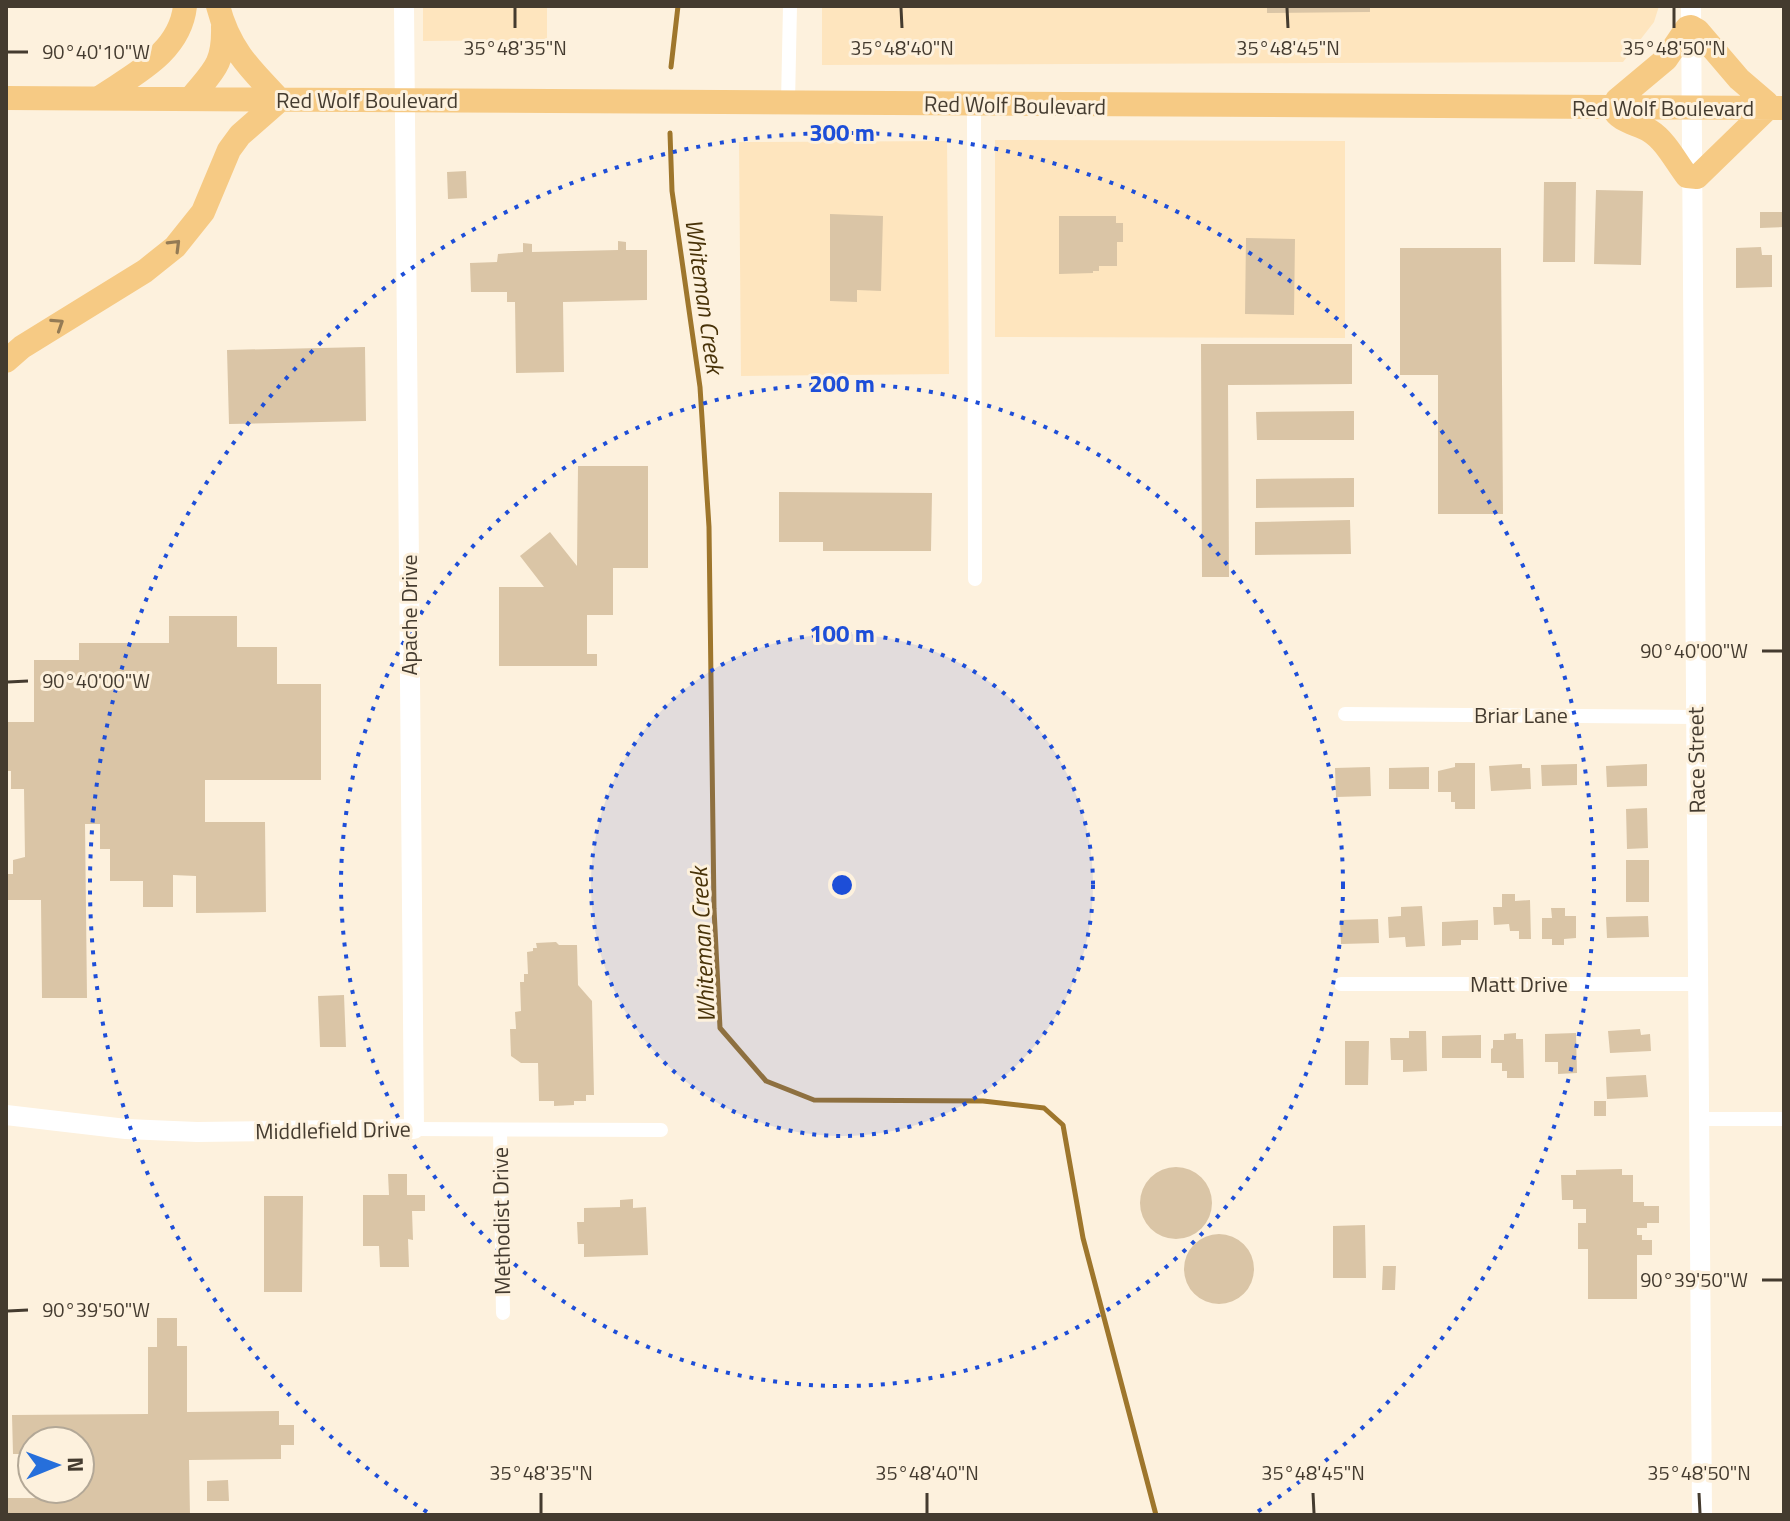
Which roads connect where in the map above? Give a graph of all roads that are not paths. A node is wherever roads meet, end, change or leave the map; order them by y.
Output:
1 (185, 6) edge
2 (404, 6) edge
3 (790, 6) edge
4 (220, 16) edge
5 (1691, 17) edge
6 (6, 98) edge
7 (99, 98) junction
8 (191, 98) junction
9 (280, 100) junction
10 (406, 101) junction
11 (788, 103) junction
12 (974, 104) junction
13 (1613, 108) junction
14 (1692, 108) junction
15 (1776, 108) edge
16 (1692, 177) junction
17 (6, 361) edge
18 (975, 579) dead end
19 (1345, 714) dead end
20 (1696, 717) junction
21 (1341, 984) dead end
22 (1698, 984) junction
23 (6, 1115) edge
24 (1699, 1119) junction
25 (1784, 1119) edge
26 (414, 1129) junction
27 (500, 1130) junction
28 (661, 1130) dead end
29 (503, 1313) dead end
30 (1702, 1515) edge

1 - 7 highway
2 - 10 street, Apache Drive
3 - 11 street
4 - 8 highway
4 - 9 highway
5 - 13 highway
5 - 14 street, Race Street
5 - 15 highway
6 - 7 highway, Red Wolf Boulevard
7 - 8 highway, Red Wolf Boulevard
8 - 9 highway, Red Wolf Boulevard
9 - 10 highway, Red Wolf Boulevard
17 -> 9 highway
10 - 11 highway, Red Wolf Boulevard
10 - 26 street, Apache Drive
11 - 12 highway, Red Wolf Boulevard
12 - 13 highway, Red Wolf Boulevard
12 - 18 street
13 - 14 highway, Red Wolf Boulevard
13 - 16 highway
14 - 15 highway, Red Wolf Boulevard
14 - 16 street, Race Street
15 - 16 highway
16 - 20 street, Race Street
19 - 20 street, Briar Lane
20 - 22 street, Race Street
21 - 22 street, Matt Drive
22 - 24 street, Race Street
23 - 26 street, Middlefield Drive
24 - 25 street
24 - 30 street, Race Street
26 - 27 street, Middlefield Drive
27 - 28 street, Middlefield Drive
27 - 29 street, Methodist Drive

